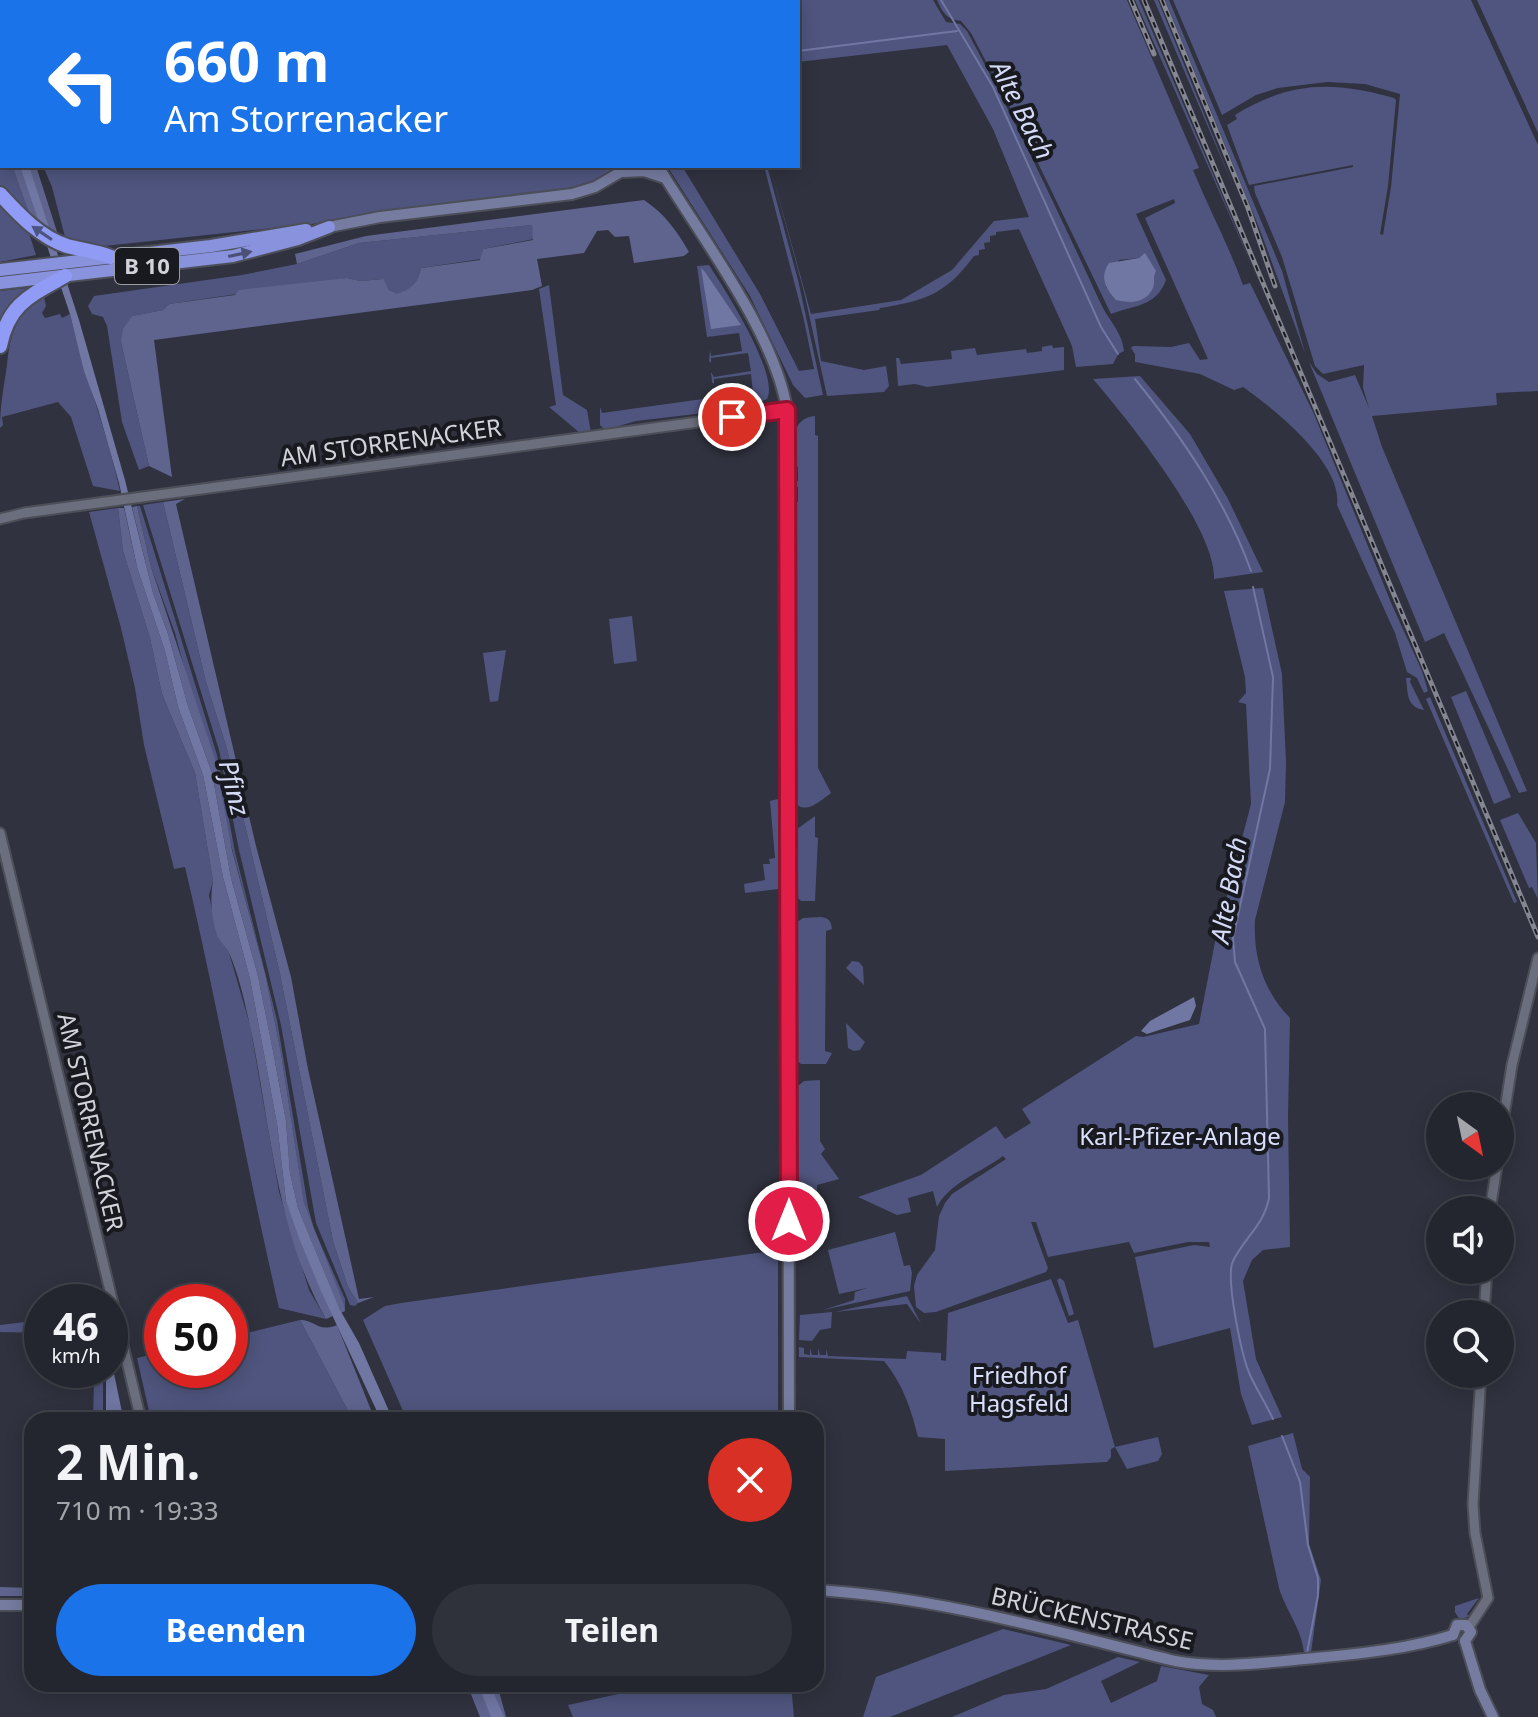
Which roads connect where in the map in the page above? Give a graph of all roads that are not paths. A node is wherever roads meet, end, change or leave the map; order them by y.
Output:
1 (659, 168) edge
2 (626, 169) edge
3 (665, 178) junction
4 (0, 194) edge
5 (329, 227) junction
6 (74, 254) junction
7 (111, 257) joint
8 (0, 270) edge
9 (65, 276) joint
10 (39, 278) junction
11 (0, 283) edge
12 (0, 346) edge
13 (787, 410) junction
14 (0, 519) edge
15 (0, 833) edge
16 (1538, 958) edge
17 (1508, 1092) edge
18 (1480, 1388) edge
19 (139, 1412) edge
20 (789, 1412) edge
21 (824, 1591) edge
22 (0, 1605) edge
23 (24, 1605) edge
24 (1469, 1627) junction
25 (1453, 1635) junction
26 (1465, 1641) junction
27 (1493, 1717) edge

1 - 3 main road
2 - 3 main road
2 - 5 main road
3 - 13 main road
6 -> 4 highway
5 - 7 highway, B 10
9 -> 5 highway, B 10
6 - 7 highway
6 - 10 highway
8 - 10 highway
9 - 10 highway
10 - 11 highway
10 - 12 highway
13 - 14 street, AM STORRENACKER
13 - 20 main road
15 - 19 street, AM STORRENACKER
16 - 17 street
18 - 24 street
21 - 25 main road, BRÜCKENSTRASSE
22 - 23 main road
24 - 25 main road
24 - 26 main road
25 - 26 main road
26 - 27 main road

